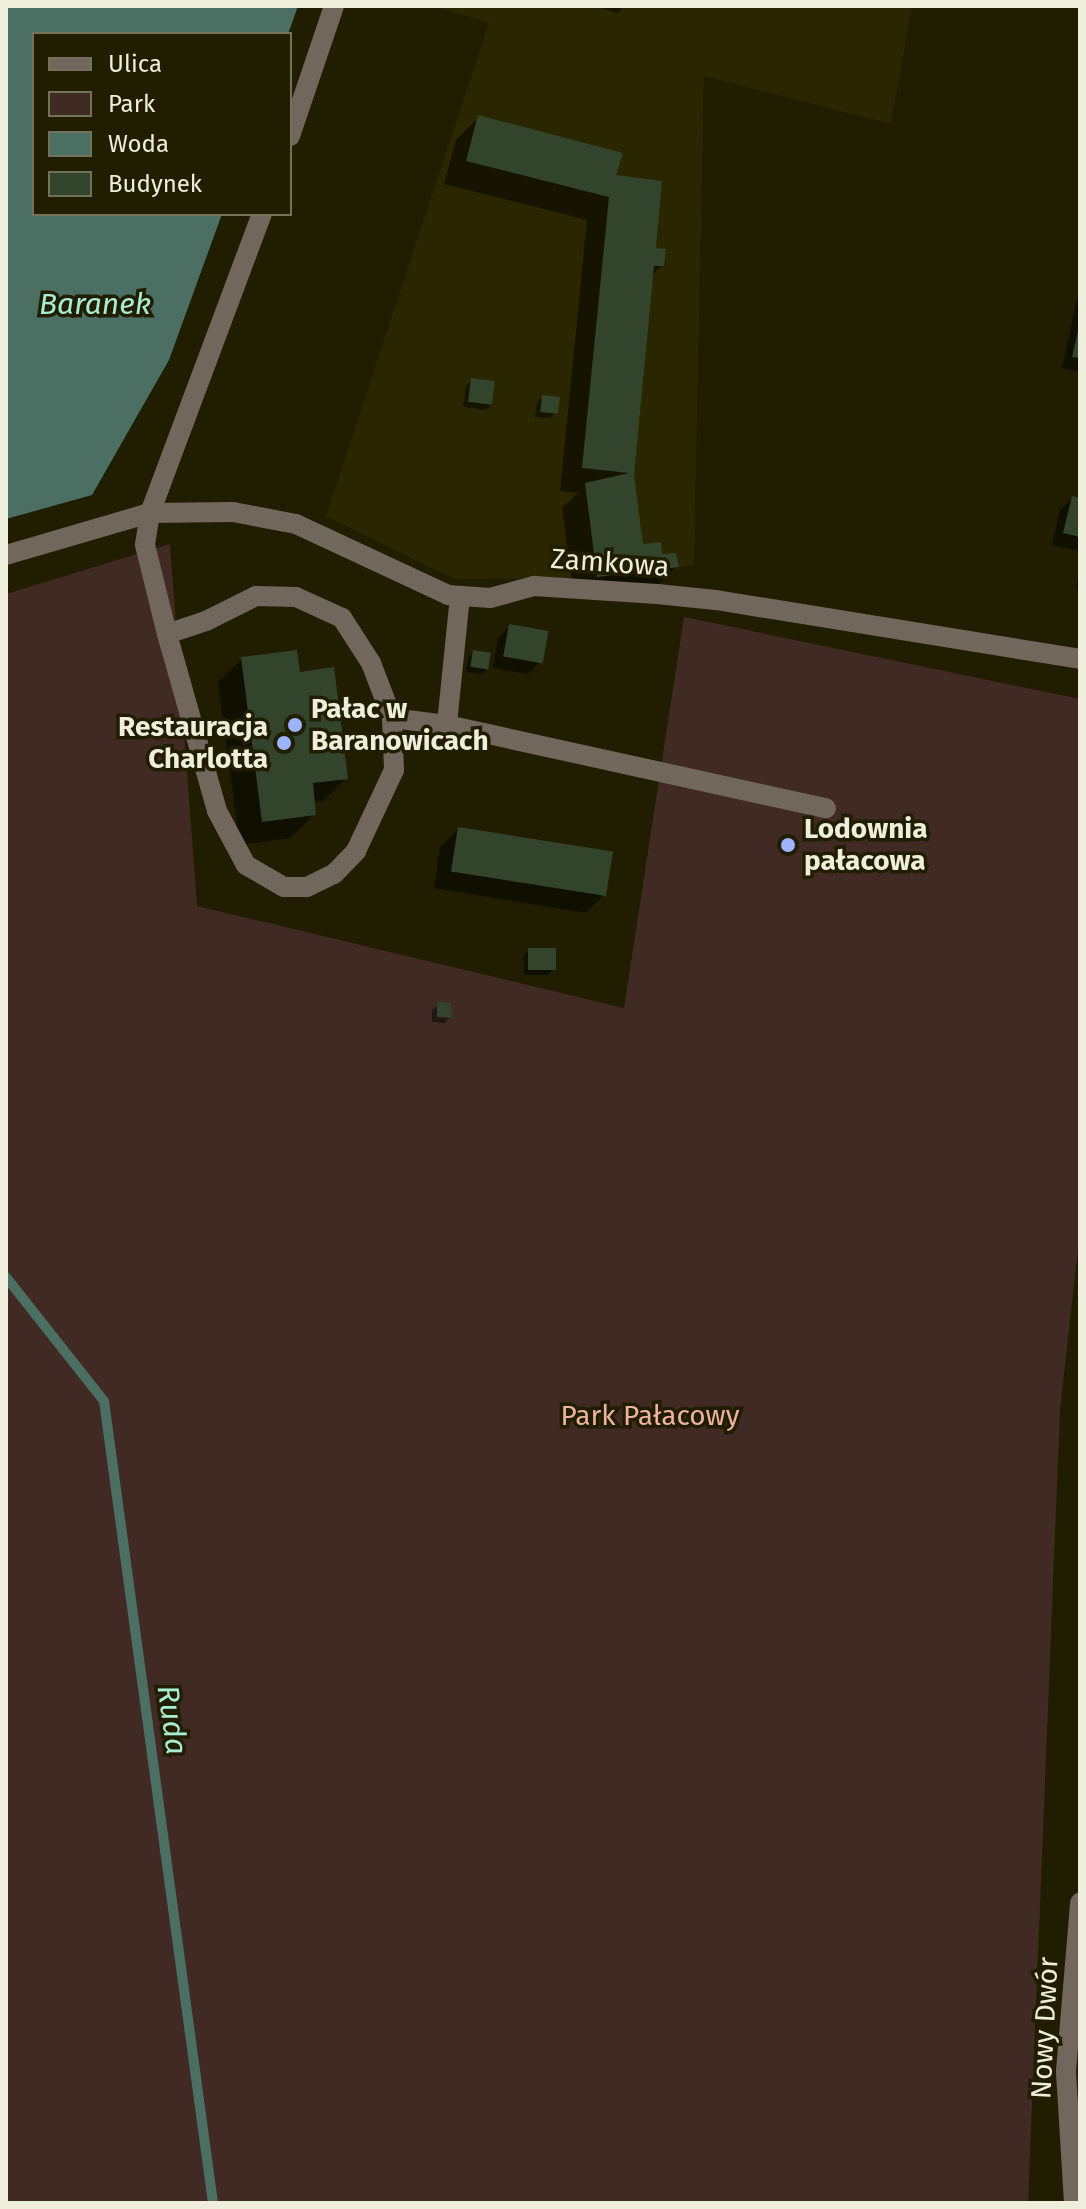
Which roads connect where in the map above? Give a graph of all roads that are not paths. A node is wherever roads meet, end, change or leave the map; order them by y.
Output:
1 (334, 6) edge
2 (292, 130) edge
3 (261, 216) edge
4 (150, 513) junction
5 (6, 555) edge
6 (460, 596) junction
7 (167, 634) junction
8 (1080, 659) edge
9 (392, 718) junction
10 (447, 725) junction
11 (826, 808) dead end
12 (1080, 1903) edge
13 (1074, 2203) edge

1 - 2 street
3 - 4 street
4 - 5 street, Zamkowa
4 - 6 street, Zamkowa
4 - 7 street
6 - 8 street, Zamkowa
6 - 10 street
7 - 9 street
7 - 9 street
9 - 10 street
10 - 11 street
12 - 13 street, Nowy Dwór

